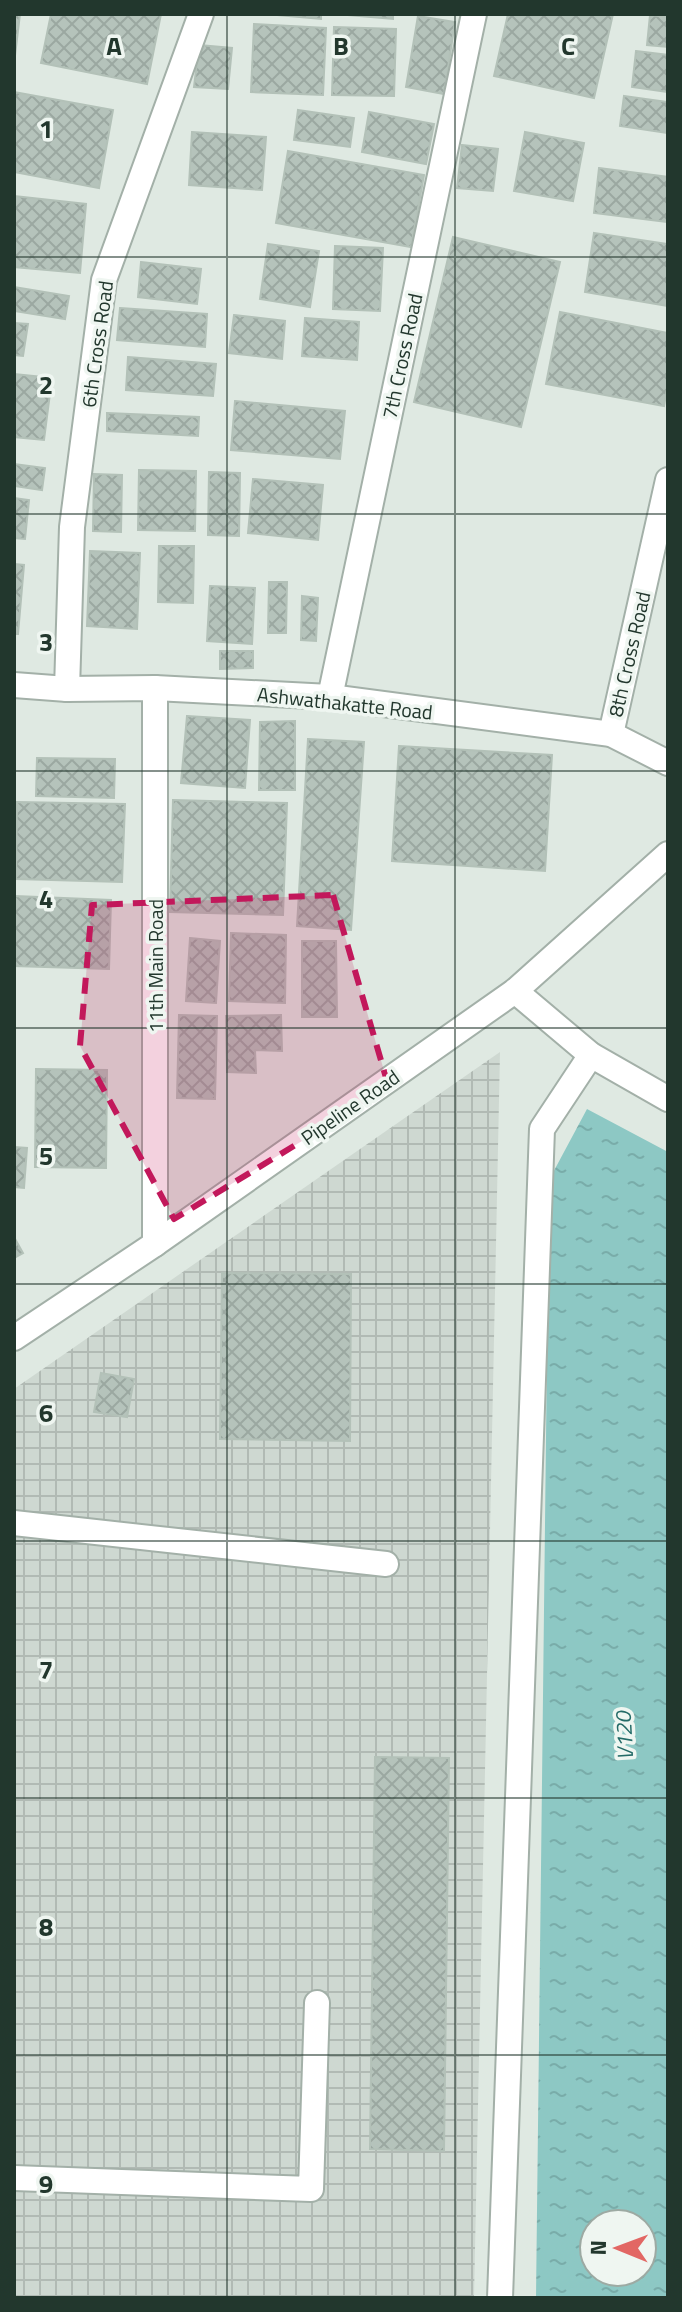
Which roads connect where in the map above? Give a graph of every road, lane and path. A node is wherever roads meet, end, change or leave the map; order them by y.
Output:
1 (201, 14) edge
2 (474, 14) edge
3 (668, 480) edge
4 (14, 685) edge
5 (155, 688) junction
6 (67, 689) junction
7 (330, 697) junction
8 (611, 734) junction
9 (668, 763) edge
10 (668, 854) edge
11 (515, 991) junction
12 (591, 1055) junction
13 (668, 1099) edge
14 (155, 1244) junction
15 (14, 1338) edge
16 (14, 1523) edge
17 (386, 1564) dead end
18 (317, 2003) dead end
19 (14, 2178) edge
20 (500, 2298) edge

1 - 6 street, 6th Cross Road
2 - 7 street, 7th Cross Road
3 - 8 street, 8th Cross Road
4 - 6 street, Ashwathakatte Road
5 - 6 street, Ashwathakatte Road
5 - 7 street, Ashwathakatte Road
5 - 14 street, 11th Main Road
7 - 8 street, Ashwathakatte Road
8 - 9 street, Ashwathakatte Road
10 - 11 street, Pipeline Road
11 - 12 street
11 - 14 street, Pipeline Road
12 - 13 street
12 - 20 street
14 - 15 street, Pipeline Road
16 - 17 street
18 - 19 street

